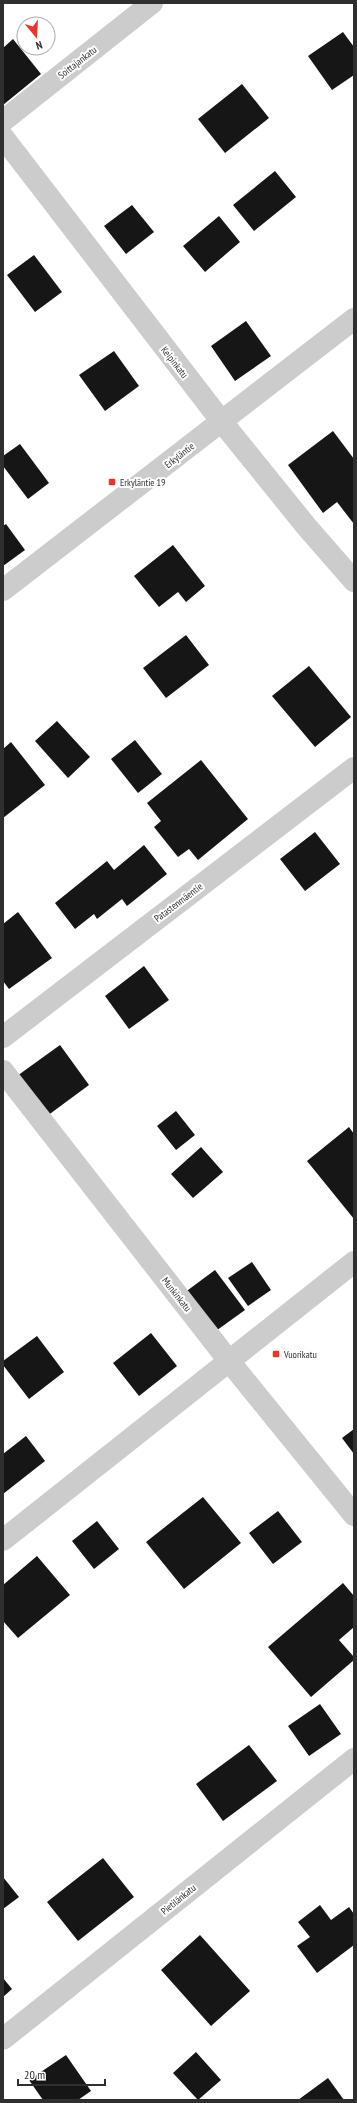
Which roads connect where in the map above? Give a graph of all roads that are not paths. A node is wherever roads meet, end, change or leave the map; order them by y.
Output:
1 (152, 3) edge
2 (3, 121) edge
3 (3, 137) edge
4 (354, 319) edge
5 (222, 422) junction
6 (354, 581) edge
7 (3, 590) edge
8 (354, 768) edge
9 (3, 1037) edge
10 (3, 1071) edge
11 (354, 1262) edge
12 (229, 1361) junction
13 (354, 1515) edge
14 (3, 1540) edge
15 (354, 1760) edge
16 (3, 2039) edge

1 - 2 street, Soittajankatu
3 - 5 street, Keipinkatu
4 - 5 street, Erkyläntie
5 - 6 street, Keipinkatu
5 - 7 street, Erkyläntie
8 - 9 street, Patastenmäentie
10 - 12 street, Munkinkatu
11 - 12 street
12 - 13 street, Munkinkatu
12 - 14 street
15 - 16 street, Pietilänkatu

